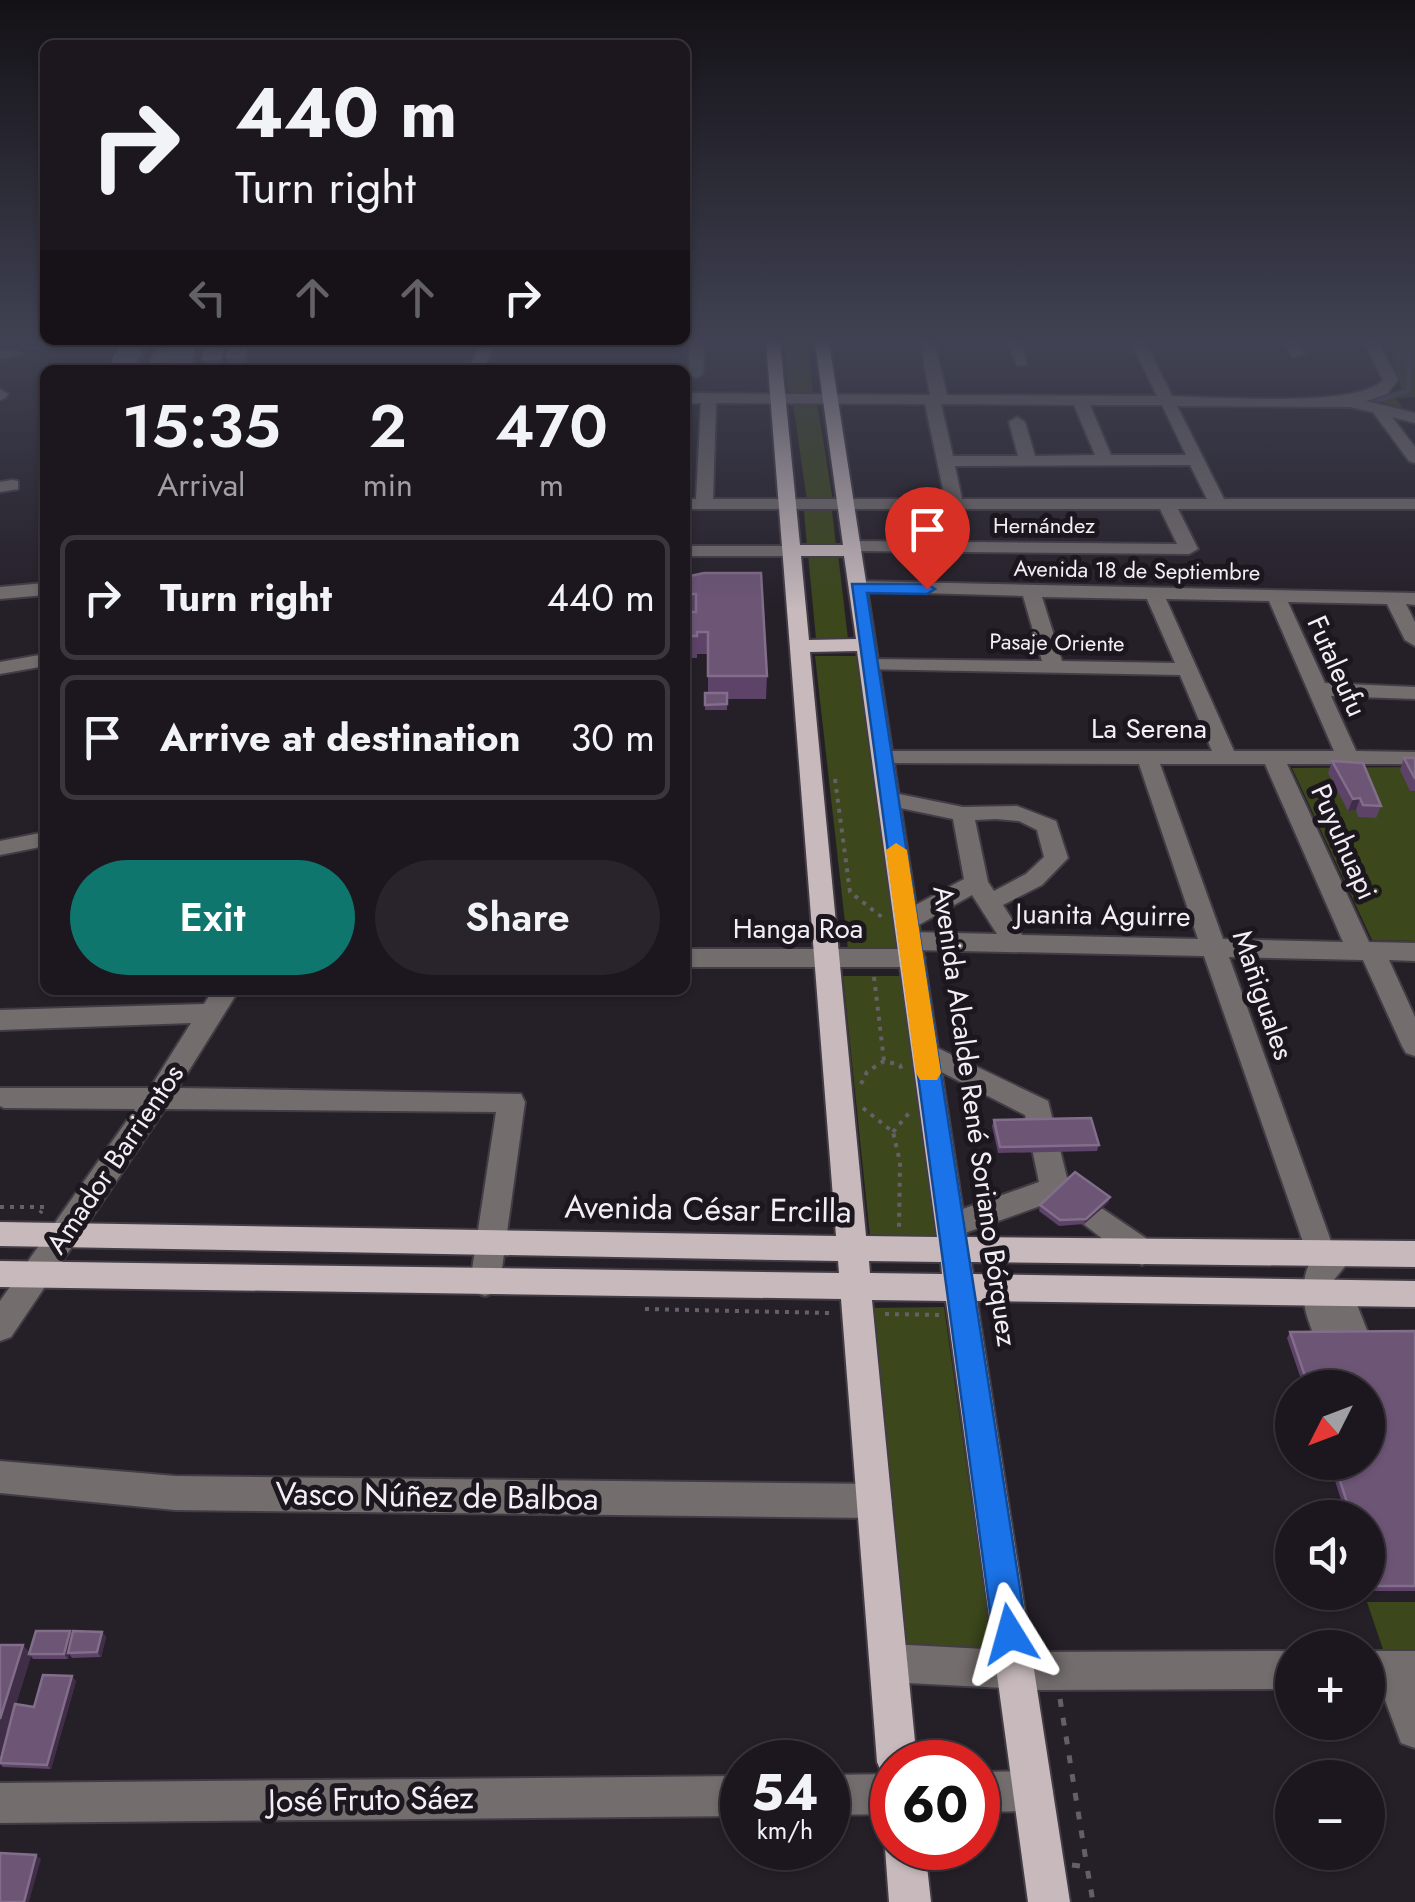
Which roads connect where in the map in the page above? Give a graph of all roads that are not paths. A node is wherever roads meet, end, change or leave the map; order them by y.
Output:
1 (707, 431) edge
2 (781, 431) edge
3 (835, 431) edge
4 (940, 431) edge
5 (1019, 431) edge
6 (1093, 431) edge
7 (1181, 431) edge
8 (1388, 431) edge
9 (1415, 458) edge
10 (1196, 460) junction
11 (944, 461) junction
12 (1028, 461) junction
13 (1105, 461) junction
14 (690, 504) edge
15 (704, 504) junction
16 (787, 504) junction
17 (846, 504) junction
18 (1415, 504) edge
19 (955, 505) junction
20 (1168, 506) junction
21 (1219, 506) junction
22 (852, 548) junction
23 (791, 550) junction
24 (690, 551) edge
25 (858, 587) junction
26 (40, 590) edge
27 (1031, 591) junction
28 (1154, 593) junction
29 (0, 594) edge
30 (1276, 596) junction
31 (1392, 598) junction
32 (1415, 599) edge
33 (1415, 640) edge
34 (800, 646) junction
35 (868, 655) junction
36 (40, 661) edge
37 (1053, 666) junction
38 (0, 668) edge
39 (1184, 669) junction
40 (1317, 688) junction
41 (1415, 693) edge
42 (882, 756) junction
43 (1147, 758) junction
44 (1226, 758) junction
45 (1273, 758) junction
46 (1348, 758) junction
47 (1415, 758) edge
48 (889, 800) junction
49 (963, 814) junction
50 (40, 841) edge
51 (0, 848) edge
52 (982, 892) junction
53 (909, 940) junction
54 (1015, 943) junction
55 (1215, 948) junction
56 (1366, 951) junction
57 (1415, 952) edge
58 (690, 958) edge
59 (827, 958) junction
60 (219, 1002) edge
61 (0, 1020) edge
62 (1415, 1046) edge
63 (925, 1052) junction
64 (4, 1097) dead end
65 (156, 1101) junction
66 (1055, 1188) junction
67 (0, 1234) edge
68 (60, 1236) junction
69 (953, 1238) junction
70 (489, 1245) junction
71 (852, 1248) junction
72 (1142, 1252) junction
73 (1330, 1254) junction
74 (1415, 1254) edge
75 (0, 1274) edge
76 (37, 1276) junction
77 (485, 1283) junction
78 (856, 1288) junction
79 (960, 1289) junction
80 (1327, 1293) junction
81 (1415, 1294) edge
82 (0, 1327) edge
83 (1343, 1338) edge
84 (0, 1477) edge
85 (875, 1501) junction
86 (888, 1663) junction
87 (1015, 1670) junction
88 (1275, 1670) edge
89 (1392, 1670) edge
90 (1415, 1729) edge
91 (896, 1740) edge
92 (1033, 1791) junction
93 (1000, 1792) edge
94 (720, 1796) edge
95 (0, 1803) edge
96 (907, 1870) edge
97 (910, 1902) edge
98 (1049, 1902) edge

1 - 15 street
2 - 16 main road
3 - 17 main road, Avenida Alcalde René Soriano Bórquez
4 - 11 street
5 - 12 street
6 - 13 street
7 - 10 street
8 - 9 street
10 - 13 street
10 - 21 street
11 - 12 street
11 - 19 street
12 - 13 street
14 - 15 street
15 - 16 street
16 - 17 street
16 - 23 main road
17 - 19 street
17 - 22 main road, Avenida Alcalde René Soriano Bórquez
18 - 21 street
19 - 20 street
20 - 21 street
20 - 22 street, Hernández
22 - 23 main road
22 - 25 main road, Avenida Alcalde René Soriano Bórquez
23 - 24 street
23 - 34 main road
25 - 27 street, Avenida 18 de Septiembre
25 - 35 main road, Avenida Alcalde René Soriano Bórquez
26 - 29 street
27 - 28 street, Avenida 18 de Septiembre
27 - 37 street
28 - 30 street, Avenida 18 de Septiembre
28 - 39 street
30 - 31 street, Avenida 18 de Septiembre
30 - 40 street, Futaleufu
31 - 32 street, Avenida 18 de Septiembre
31 - 33 street
34 - 35 main road
34 - 59 main road
35 - 37 street, Pasaje Oriente
35 - 42 main road, Avenida Alcalde René Soriano Bórquez
36 - 38 street
37 - 39 street, Pasaje Oriente
39 - 44 street
40 - 41 street
40 - 46 street, Futaleufu
42 - 43 street, La Serena
42 - 48 main road, Avenida Alcalde René Soriano Bórquez
43 - 44 street, La Serena
43 - 55 street, Mañiguales
44 - 45 street, La Serena
45 - 46 street, La Serena
45 - 56 street, Puyuhuapi
46 - 47 street, La Serena
48 - 49 street
48 - 53 main road, Avenida Alcalde René Soriano Bórquez
49 - 52 street
49 - 52 street
50 - 51 street
52 - 53 street
52 - 54 street
53 - 54 street, Juanita Aguirre
53 - 59 street, Hanga Roa
53 - 63 main road, Avenida Alcalde René Soriano Bórquez
54 - 55 street, Juanita Aguirre
55 - 56 street, Juanita Aguirre
55 - 73 street, Mañiguales
56 - 57 street, Juanita Aguirre
56 - 62 street, Puyuhuapi
58 - 59 street, Hanga Roa
59 - 71 main road
60 - 61 street
60 - 65 street, Amador Barrientos
63 - 66 street
63 - 69 main road, Avenida Alcalde René Soriano Bórquez
64 - 65 street
65 - 68 street, Amador Barrientos
65 - 70 street
66 - 69 street
66 - 72 street
67 - 68 main road, Avenida César Ercilla
68 - 70 main road, Avenida César Ercilla
68 - 76 street, Amador Barrientos
69 - 71 main road, Avenida César Ercilla
69 - 72 main road, Avenida César Ercilla
69 - 79 main road, Avenida Alcalde René Soriano Bórquez
70 - 71 main road, Avenida César Ercilla
70 - 77 street
71 - 78 main road
72 - 73 main road, Avenida César Ercilla
73 - 74 main road, Avenida César Ercilla
73 - 80 street
75 - 76 main road
76 - 77 main road
76 - 82 street, Amador Barrientos
77 - 78 main road
78 - 79 main road
78 - 85 main road
79 - 80 main road
79 - 87 main road, Avenida Alcalde René Soriano Bórquez
80 - 81 main road
80 - 83 street
84 - 85 street, Vasco Núñez de Balboa
85 - 86 main road
86 - 87 street
86 - 91 main road
87 - 88 street
87 - 92 main road, Avenida Alcalde René Soriano Bórquez
89 - 90 street
92 - 93 street
92 - 98 main road, Avenida Alcalde René Soriano Bórquez
94 - 95 street, José Fruto Sáez
96 - 97 main road

